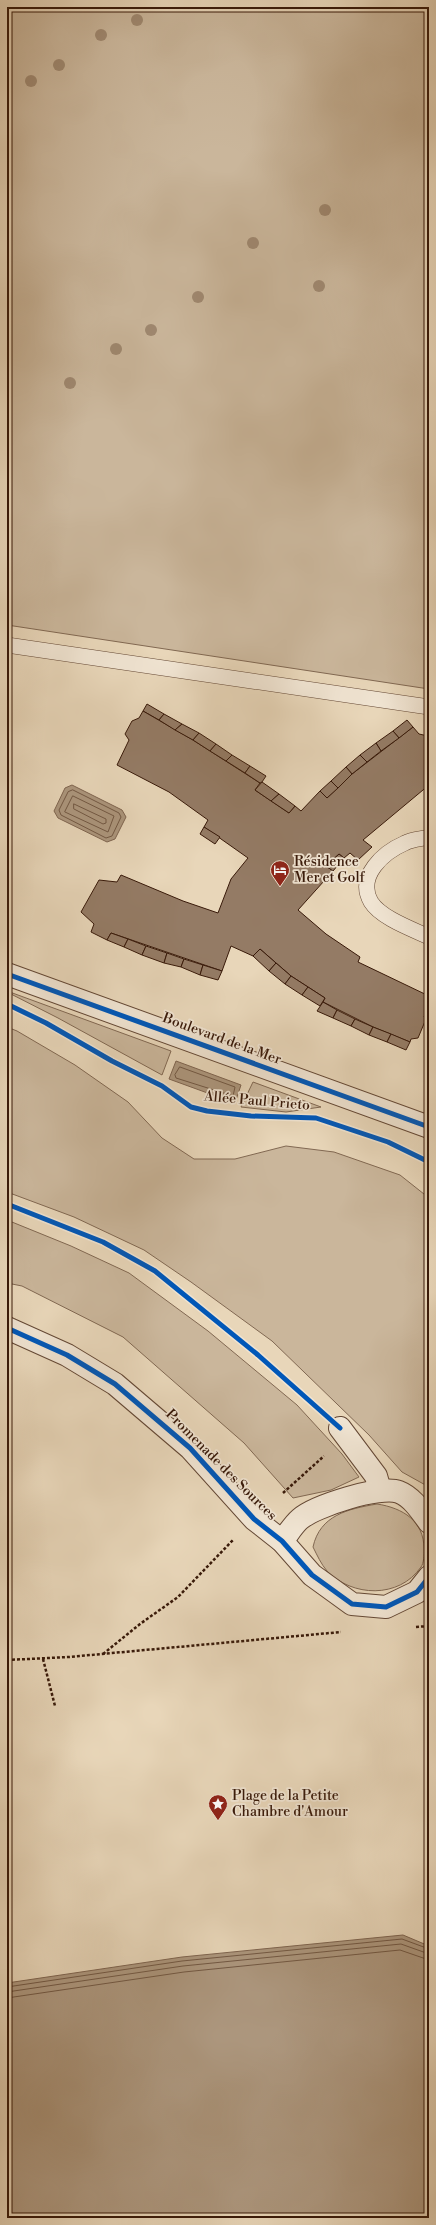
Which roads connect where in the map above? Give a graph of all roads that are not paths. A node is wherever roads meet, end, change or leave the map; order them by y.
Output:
1 (7, 644) edge
2 (429, 707) edge
3 (429, 837) edge
4 (429, 937) edge
5 (7, 974) edge
6 (429, 1127) edge
7 (7, 1328) edge
8 (344, 1432) road end
9 (380, 1490) junction
10 (429, 1522) edge
11 (282, 1540) junction
12 (429, 1577) edge

1 - 2 lane
3 - 4 lane
5 - 6 street, Boulevard de la Mer
7 - 11 street, Promenade des Sources
8 - 9 street
9 - 10 street, Promenade des Sources
9 - 11 street, Promenade des Sources
11 - 12 street, Promenade des Sources

